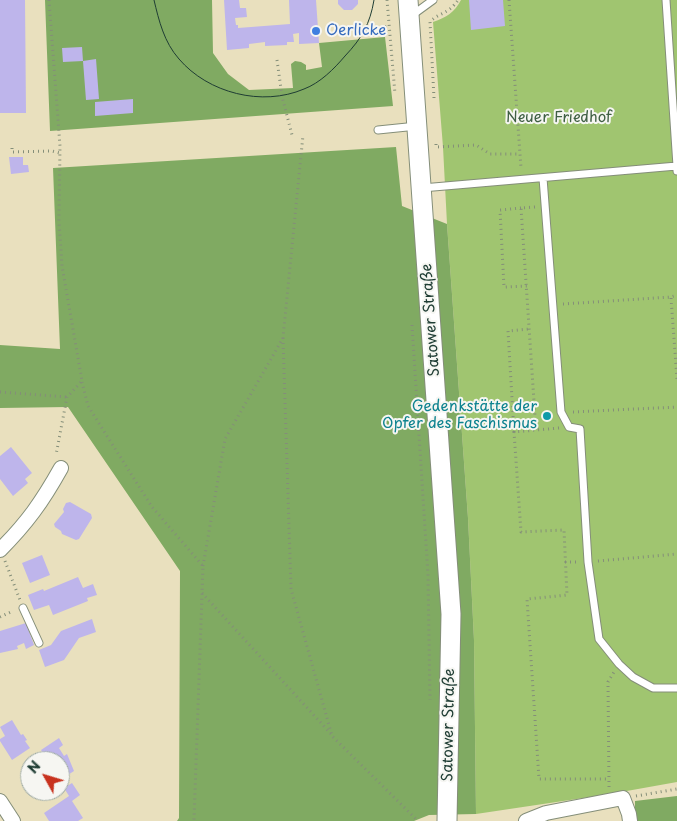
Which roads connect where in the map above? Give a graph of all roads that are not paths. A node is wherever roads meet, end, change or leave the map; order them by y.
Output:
1 (433, 0) edge
2 (666, 0) edge
3 (408, 9) edge
4 (417, 126) junction
5 (378, 130) dead end
6 (676, 166) edge
7 (677, 171) edge
8 (543, 178) junction
9 (422, 188) junction
10 (60, 468) road end
11 (0, 550) edge
12 (23, 608) road end
13 (39, 643) dead end
14 (677, 688) edge
15 (0, 801) edge
16 (13, 821) edge
17 (447, 821) edge
18 (526, 821) edge
19 (630, 821) edge

1 - 3 lane
2 - 6 lane
3 - 4 main road, Satower Straße
4 - 5 lane
4 - 9 main road, Satower Straße
6 - 7 lane
6 - 8 lane
8 - 9 lane
8 - 14 lane
9 - 17 main road, Satower Straße
10 - 11 street
12 - 13 lane
15 - 16 street
18 - 19 street

